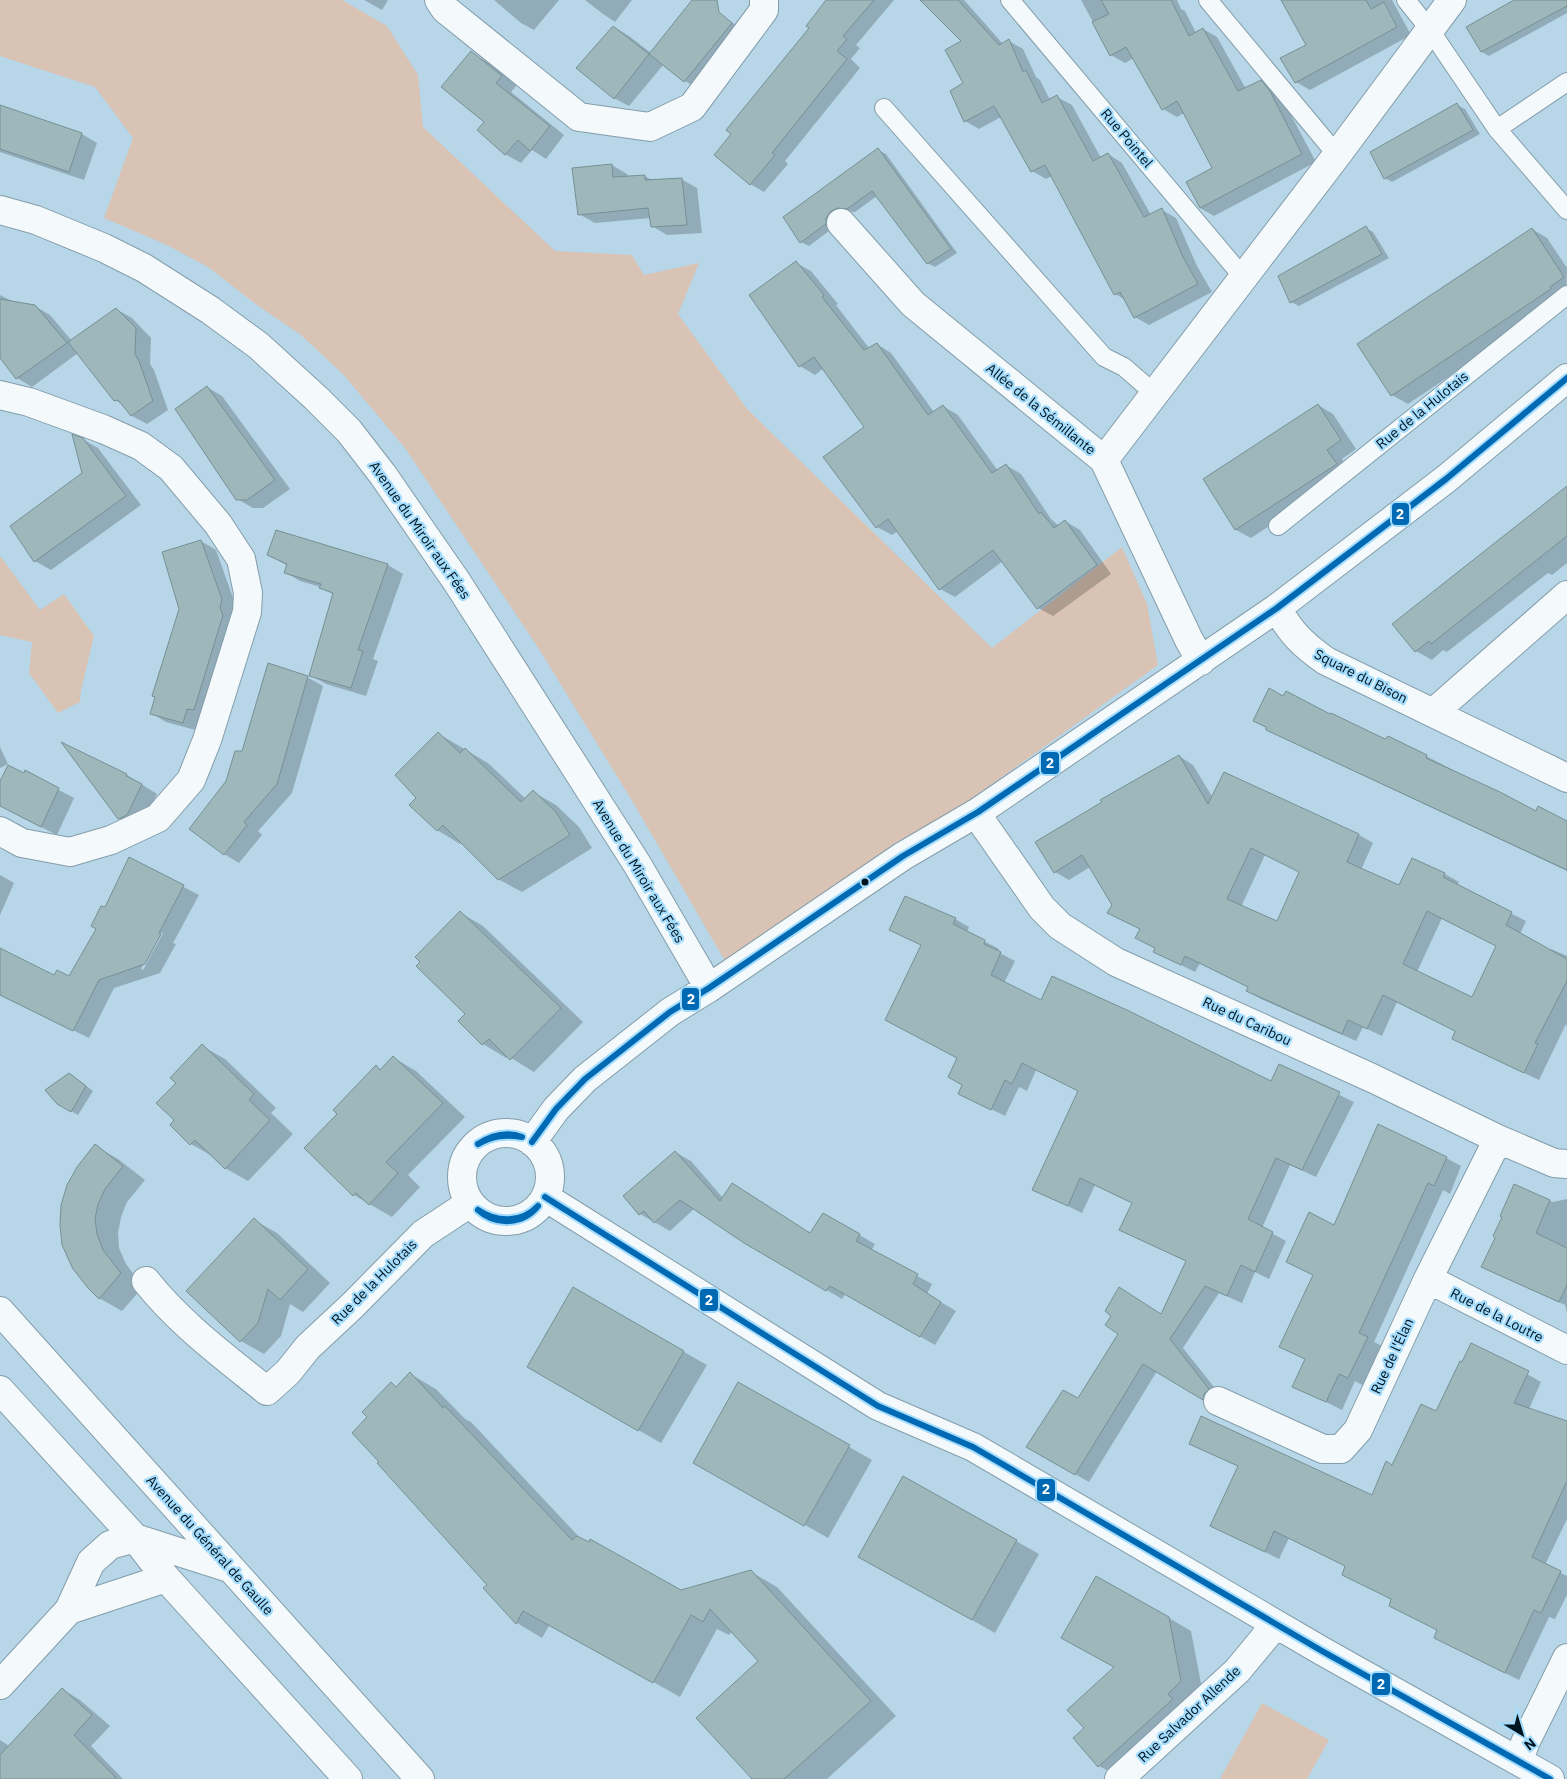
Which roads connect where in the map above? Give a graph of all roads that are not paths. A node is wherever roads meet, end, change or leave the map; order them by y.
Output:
1 (439, 0) edge
2 (764, 0) edge
3 (1010, 0) edge
4 (1208, 0) edge
5 (1406, 0) edge
6 (1452, 0) edge
7 (1430, 30) junction
8 (1567, 82) edge
9 (884, 108) dead end
10 (1497, 129) junction
11 (1337, 155) junction
12 (0, 210) edge
13 (1567, 210) edge
14 (841, 223) dead end
15 (1244, 277) junction
16 (1567, 295) edge
17 (1567, 378) edge
18 (1155, 394) junction
19 (0, 395) edge
20 (1104, 460) junction
21 (1278, 526) dead end
22 (1567, 595) edge
23 (1277, 608) junction
24 (1201, 661) junction
25 (1434, 712) junction
26 (1567, 778) edge
27 (978, 812) junction
28 (0, 831) edge
29 (709, 988) junction
30 (1498, 1139) junction
31 (532, 1142) junction
32 (1567, 1164) edge
33 (545, 1196) junction
34 (470, 1203) junction
35 (1428, 1279) junction
36 (146, 1281) dead end
37 (0, 1311) edge
38 (1567, 1350) edge
39 (0, 1390) edge
40 (1218, 1401) dead end
41 (135, 1538) junction
42 (230, 1569) junction
43 (166, 1578) junction
44 (68, 1610) junction
45 (1276, 1624) junction
46 (1567, 1658) edge
47 (0, 1685) edge
48 (1519, 1761) junction
49 (348, 1779) edge
50 (420, 1779) edge
51 (1119, 1779) edge
52 (1550, 1779) edge

1 - 2 street
3 - 15 lane, Rue Pointel
4 - 11 lane
5 - 7 lane
6 - 7 street
7 - 10 lane
7 - 11 street
8 - 10 lane
9 - 18 lane
10 - 13 lane
11 - 15 street
12 - 29 street, Avenue du Miroir aux Fées
14 - 20 street, Allée de la Sémillante
15 - 18 street
16 - 21 lane, Rue de la Hulotais
17 - 23 street
18 - 20 street
19 - 28 street
20 - 24 street, Allée de la Sémillante
22 - 25 street
23 - 24 street
23 - 25 street, Square du Bison
24 - 27 street
25 - 26 street, Square du Bison
27 - 29 street
27 - 30 street, Rue du Caribou
29 - 31 street
30 - 32 street, Rue du Caribou
30 - 35 street, Rue de l'Élan
31 - 33 street
31 - 34 street
33 - 34 street
33 - 45 street
34 - 36 street, Rue de la Hulotais
35 - 38 street, Rue de la Loutre
35 - 40 street, Rue de l'Élan
37 - 42 street, Avenue du Général de Gaulle
39 - 41 street
41 - 42 street
41 - 43 street
41 - 44 street
42 - 50 street, Avenue du Général de Gaulle
43 - 44 street
43 - 49 street
44 - 47 street
45 - 48 street
45 - 51 street, Rue Salvador Allende
46 - 48 street
48 - 52 street

